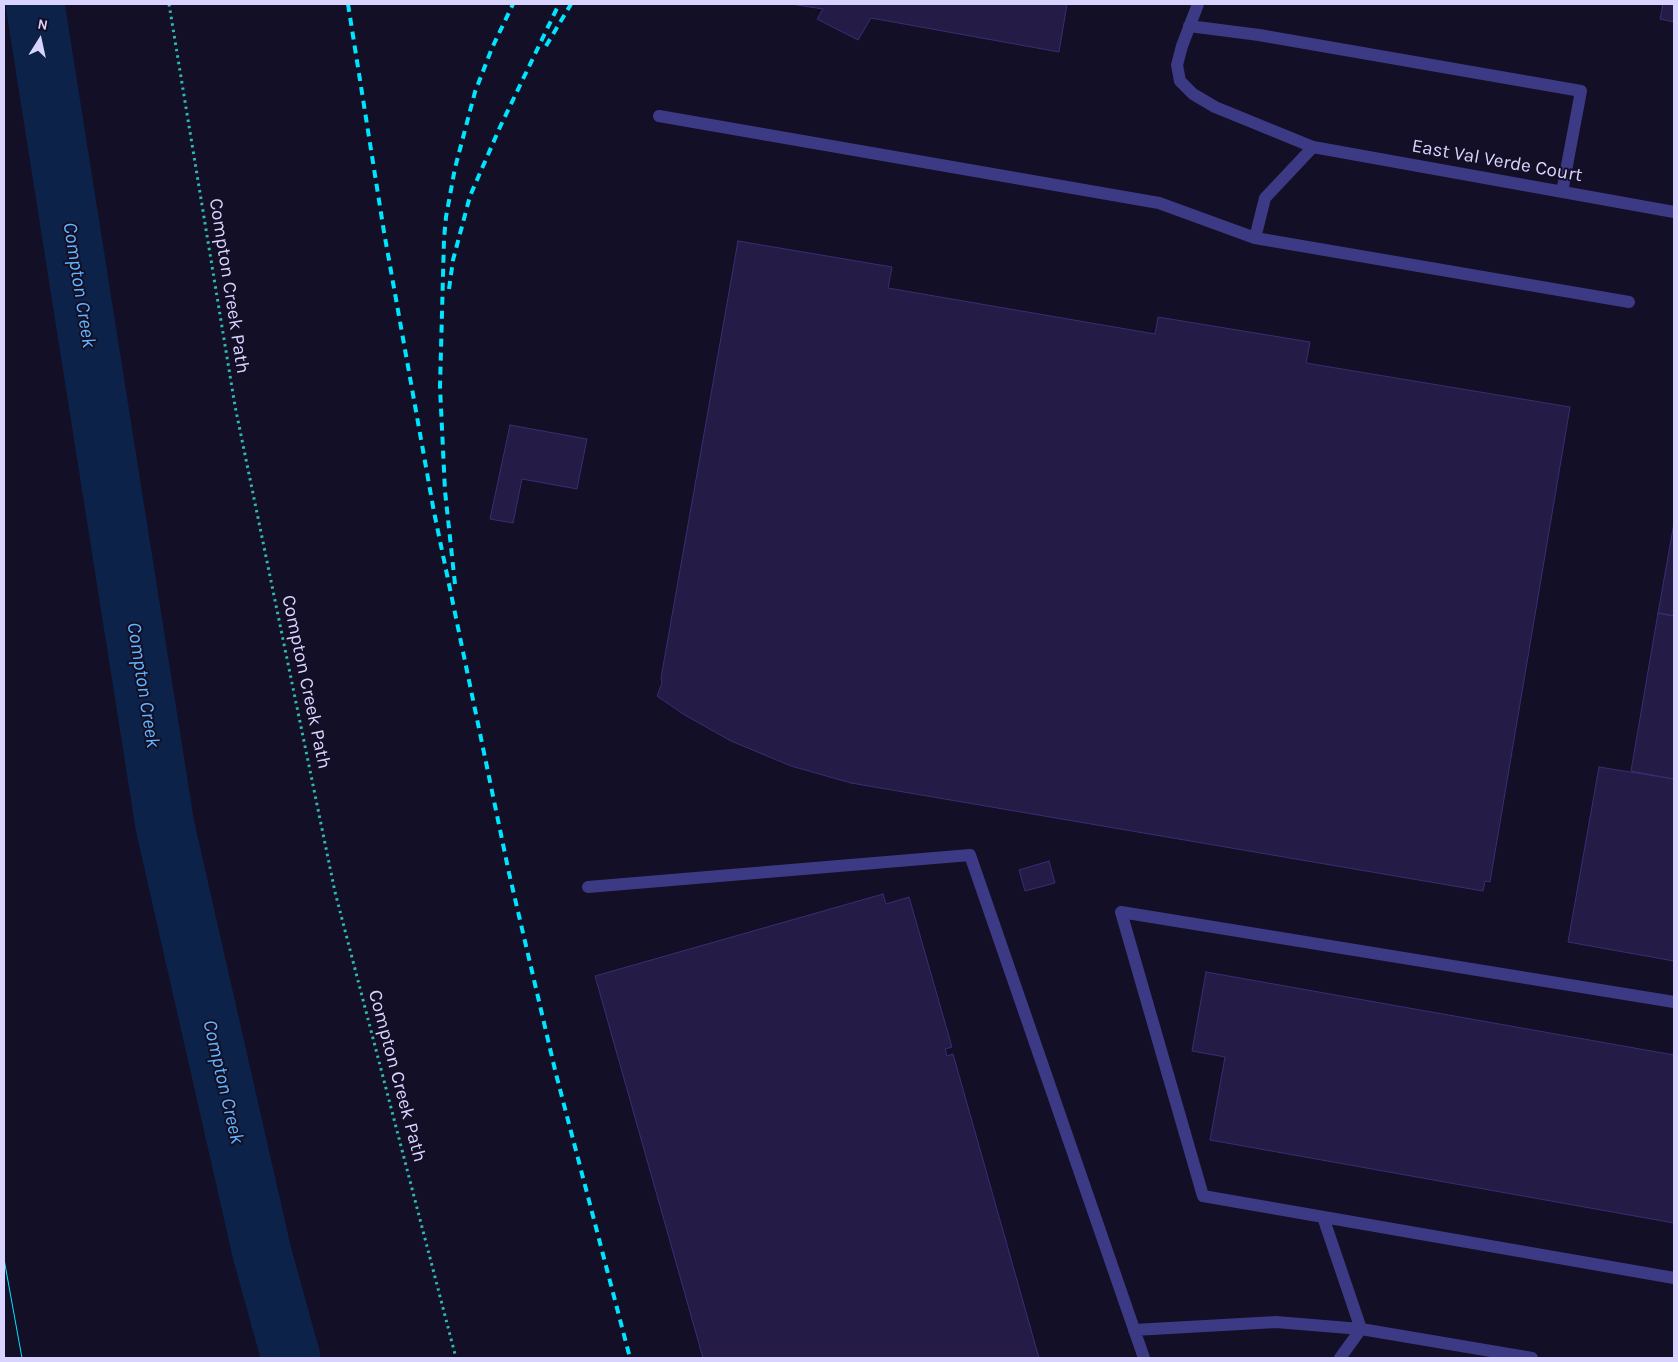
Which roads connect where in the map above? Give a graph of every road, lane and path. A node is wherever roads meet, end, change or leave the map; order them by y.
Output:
1 (169, 4) edge
2 (1198, 4) edge
3 (1189, 26) junction
4 (659, 116) dead end
5 (1314, 147) junction
6 (1562, 192) junction
7 (1674, 212) edge
8 (1255, 238) junction
9 (1629, 302) dead end
10 (588, 887) dead end
11 (1674, 1002) edge
12 (1323, 1217) junction
13 (1674, 1278) edge
14 (1361, 1329) junction
15 (1134, 1330) junction
16 (456, 1358) edge
17 (1144, 1358) edge
18 (1340, 1358) edge
19 (1532, 1358) edge

1 - 16 path, Compton Creek Path
2 - 3 street, East Val Verde Court
3 - 5 street, East Val Verde Court
3 - 6 street
4 - 8 street
5 - 6 street, East Val Verde Court
5 - 8 street
6 - 7 street, East Val Verde Court
8 - 9 street
10 - 15 street
11 - 12 street
12 - 13 street
12 - 14 street
14 - 15 street
14 - 18 street
14 - 19 street
15 - 17 street

